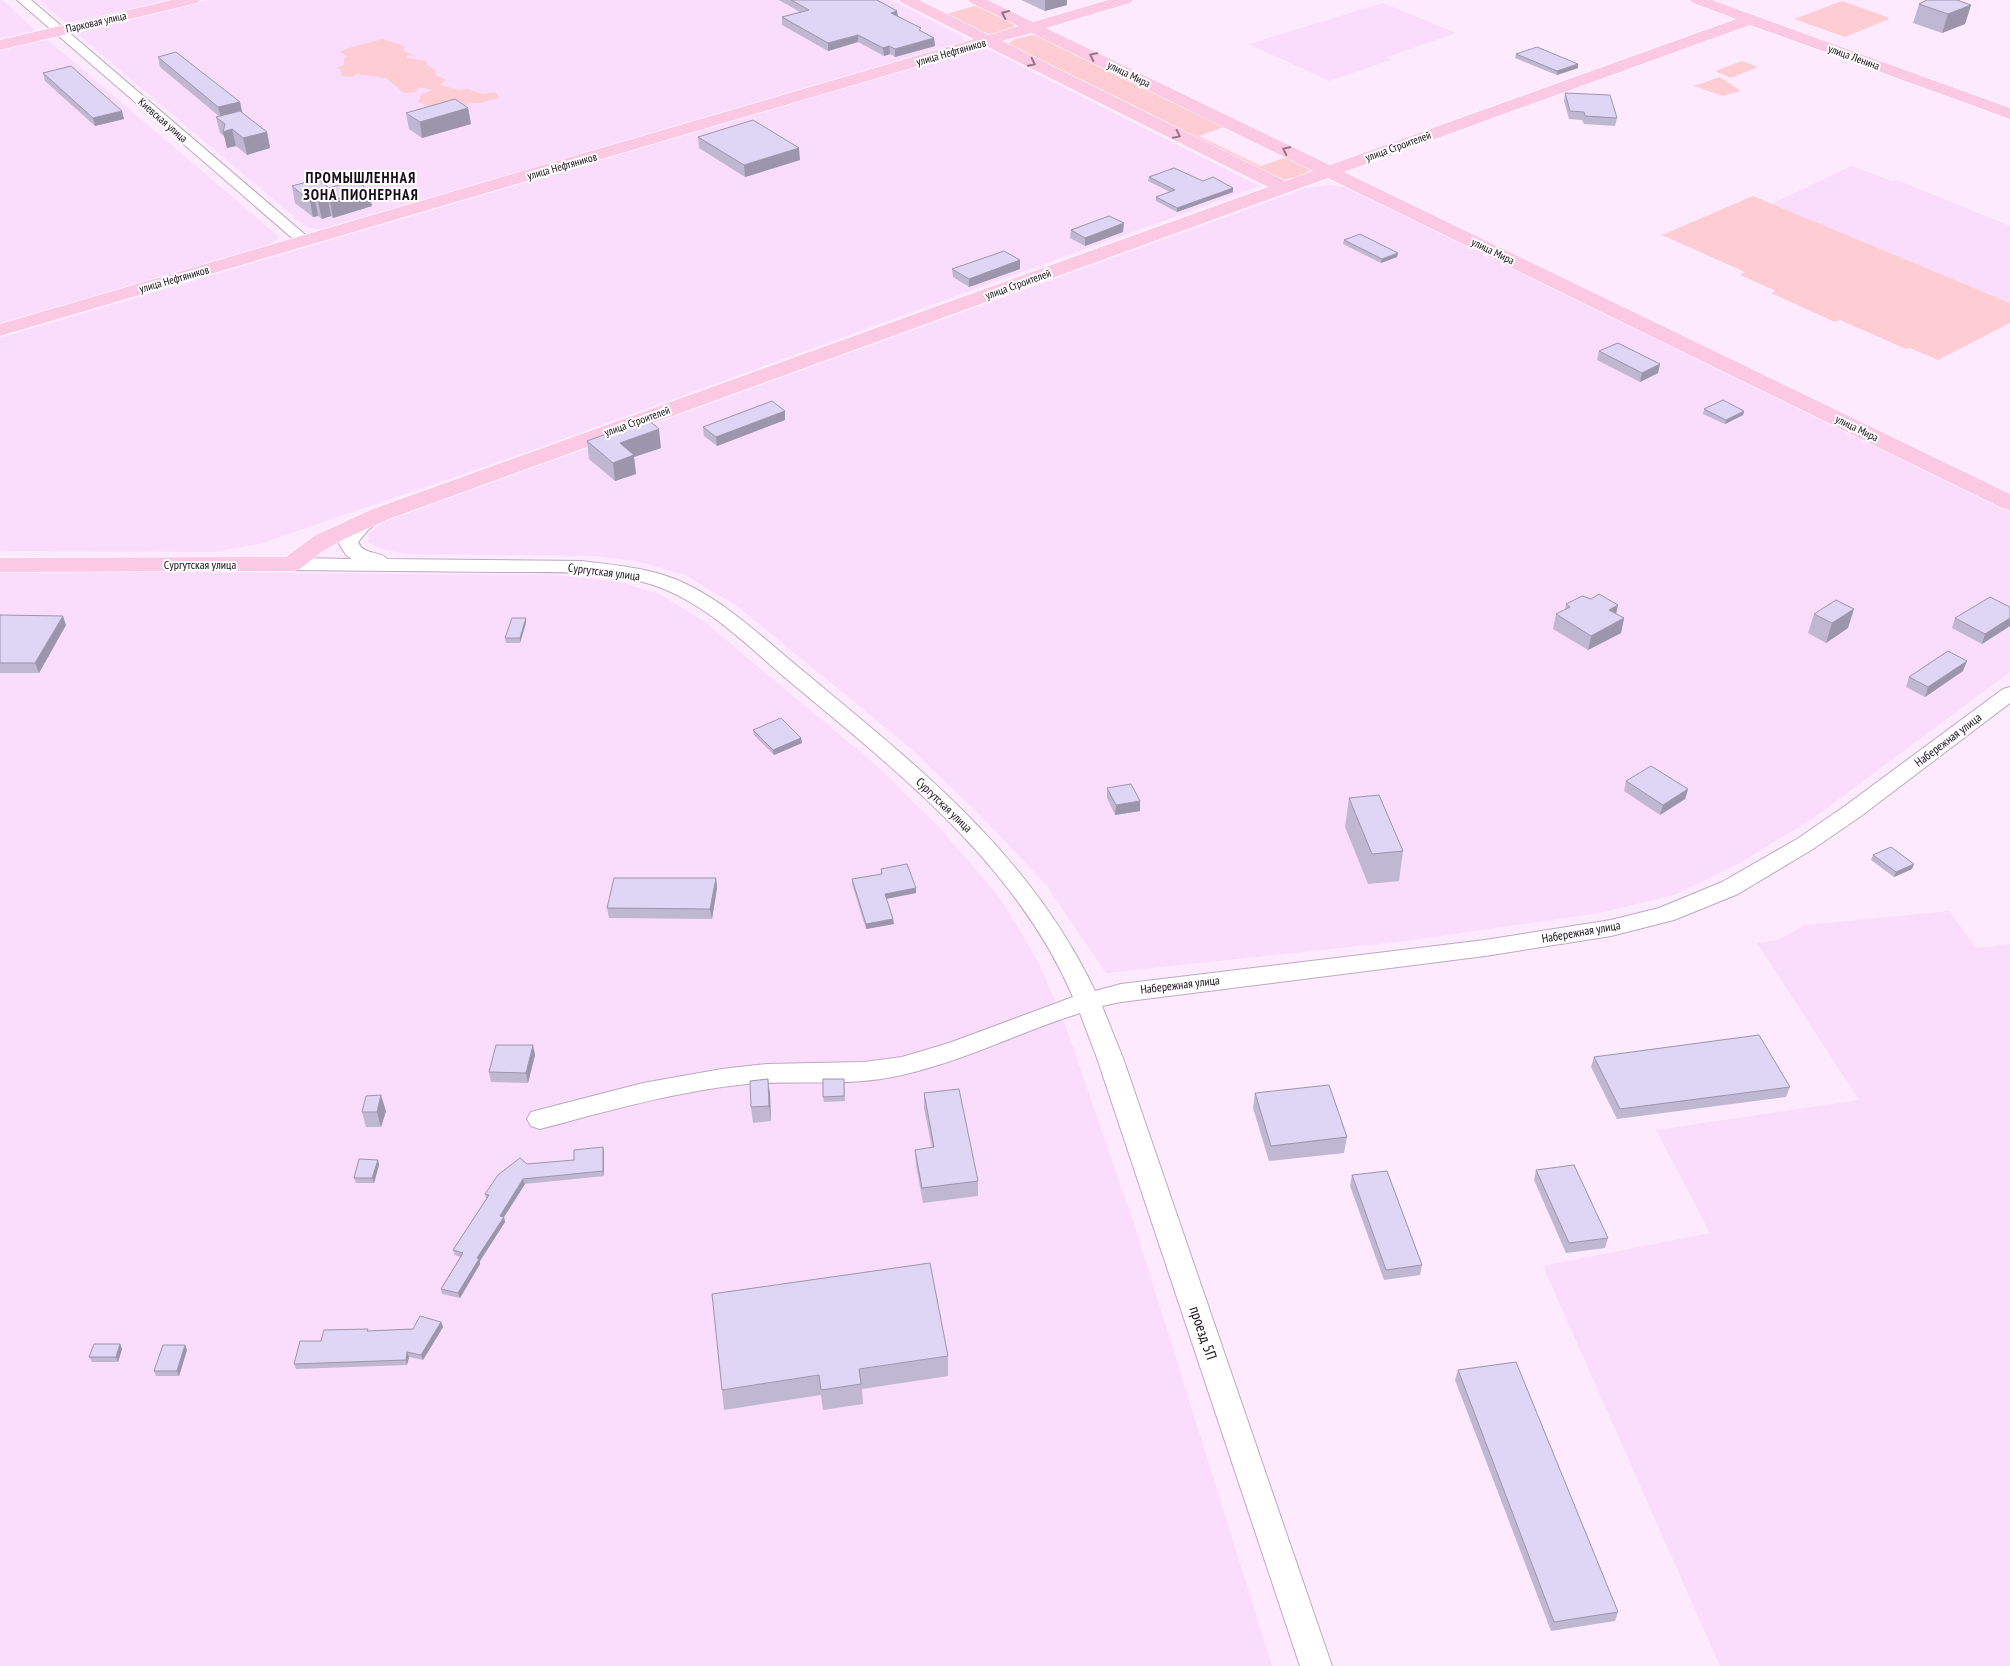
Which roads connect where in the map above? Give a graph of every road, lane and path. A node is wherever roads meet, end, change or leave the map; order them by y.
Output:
1 (23, 0) edge
2 (192, 0) edge
3 (907, 0) edge
4 (1124, 0) edge
5 (1698, 0) edge
6 (970, 4) edge
7 (935, 14) junction
8 (1751, 19) junction
9 (1033, 27) junction
10 (58, 31) junction
11 (988, 41) junction
12 (0, 45) edge
13 (2010, 114) edge
14 (1330, 171) junction
15 (1284, 188) junction
16 (304, 241) junction
17 (0, 330) edge
18 (2010, 503) edge
19 (381, 514) junction
20 (292, 564) junction
21 (0, 565) edge
22 (194, 565) junction
23 (404, 565) junction
24 (2010, 693) edge
25 (1088, 1000) junction
26 (540, 1119) dead end
27 (1316, 1666) edge

1 - 10 street, Киевская улица
2 - 10 main road, Парковая улица
3 - 7 main road
4 - 9 main road, улица Нефтяников
5 - 8 main road, улица Ленина
6 - 7 main road
9 -> 6 main road, улица Мира
7 - 11 main road
8 - 13 main road, улица Ленина
8 - 14 main road, улица Строителей
9 - 11 main road, улица Нефтяников
14 -> 9 main road, улица Мира
10 - 12 main road, Парковая улица
10 - 16 street, Киевская улица
11 -> 15 main road
11 - 16 main road, улица Нефтяников
14 - 15 main road, улица Строителей
14 - 18 main road, улица Мира
15 - 19 main road, улица Строителей
16 - 17 main road, улица Нефтяников
19 - 20 main road, улица Строителей
19 - 22 main road
19 - 23 street
20 - 22 main road, Сургутская улица
20 - 23 street, Сургутская улица
21 - 22 main road, Сургутская улица
23 - 25 street, Сургутская улица
24 - 25 street, Набережная улица
25 - 26 street, Набережная улица
25 - 27 street, проезд 5П

